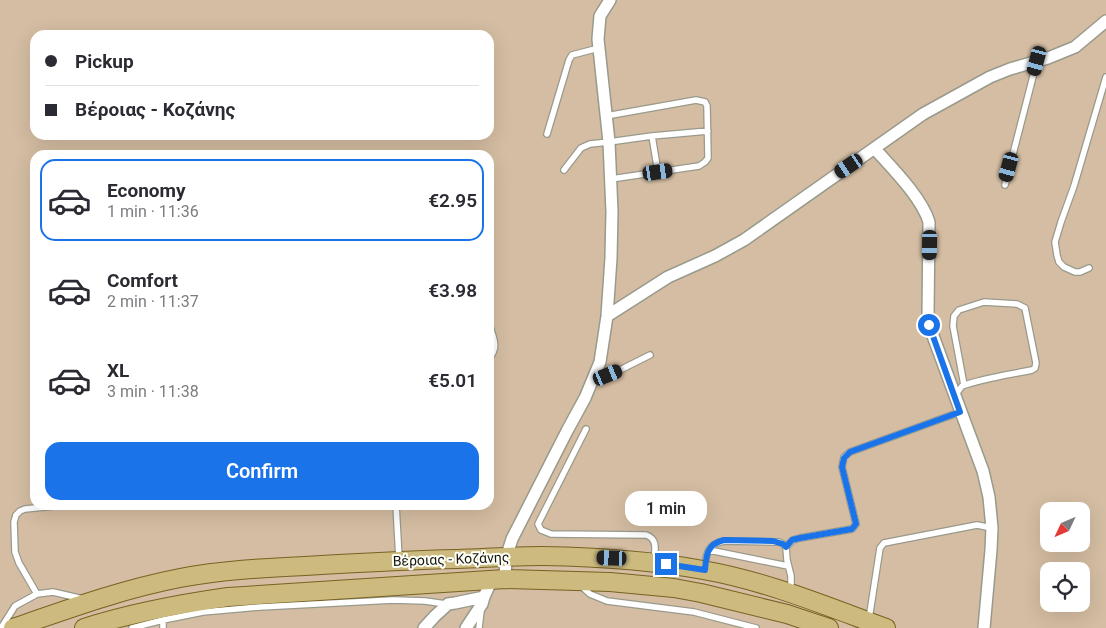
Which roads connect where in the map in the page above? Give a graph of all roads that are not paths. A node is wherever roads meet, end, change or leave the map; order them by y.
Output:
1 (610, 0) edge
2 (1106, 21) edge
3 (600, 48) junction
4 (1037, 61) junction
5 (1106, 77) edge
6 (606, 116) junction
7 (708, 131) junction
8 (547, 134) dead end
9 (652, 136) junction
10 (609, 142) junction
11 (875, 148) junction
12 (564, 170) dead end
13 (658, 172) junction
14 (611, 179) junction
15 (1005, 185) dead end
16 (1089, 268) dead end
17 (607, 316) junction
18 (650, 355) dead end
19 (593, 380) junction
20 (964, 385) junction
21 (959, 407) junction
22 (586, 429) dead end
23 (30, 508) edge
24 (396, 510) edge
25 (992, 528) junction
26 (786, 547) junction
27 (708, 550) junction
28 (506, 558) junction
29 (400, 560) junction
30 (654, 562) junction
31 (788, 566) junction
32 (705, 570) junction
33 (498, 579) junction
34 (574, 580) junction
35 (791, 593) junction
36 (37, 594) junction
37 (483, 600) junction
38 (90, 601) junction
39 (448, 604) junction
40 (162, 620) junction
41 (868, 622) junction
42 (1, 628) edge
43 (13, 628) edge
44 (84, 628) edge
45 (132, 628) edge
46 (163, 628) edge
47 (424, 628) edge
48 (466, 628) edge
49 (479, 628) edge
50 (756, 628) edge
51 (829, 628) edge
52 (886, 628) edge
53 (984, 628) edge

1 - 3 street
2 - 4 street
3 - 6 street
3 - 8 lane
4 - 11 street
4 - 15 lane
5 - 16 lane
6 - 7 lane
6 - 10 street
7 - 9 lane
7 - 13 lane
9 - 10 lane
9 - 13 lane
10 - 12 lane
10 - 14 street
11 - 17 street
11 - 21 street
13 - 14 lane
14 - 17 street
17 - 19 street
18 - 19 lane
19 - 28 street
20 - 20 lane
20 - 21 lane
21 - 25 street
21 - 26 lane
22 - 30 lane
23 - 36 lane
24 - 29 lane
25 - 41 lane
25 - 53 street
26 - 27 lane
26 - 31 lane
27 - 31 lane
27 - 32 lane
28 - 29 main road, Βέροιας - Κοζάνης
28 - 30 main road, Βέροιας - Κοζάνης
28 - 33 street
29 - 38 main road, Βέροιας - Κοζάνης
30 - 32 main road, Βέροιας - Κοζάνης
31 - 35 lane
32 - 35 main road, Βέροιας - Κοζάνης
33 - 34 main road, Βέροιας - Κοζάνης
33 - 37 street
33 - 44 main road, Βέροιας - Κοζάνης
34 - 50 lane
34 - 51 main road, Βέροιας - Κοζάνης
35 - 41 main road, Βέροιας - Κοζάνης
36 - 38 lane
36 - 42 lane
37 - 39 street
37 - 48 street
37 - 49 lane
38 - 43 main road, Βέροιας - Κοζάνης
39 - 40 lane
39 - 47 street
40 - 45 lane
40 - 46 lane
41 - 52 main road, Βέροιας - Κοζάνης

